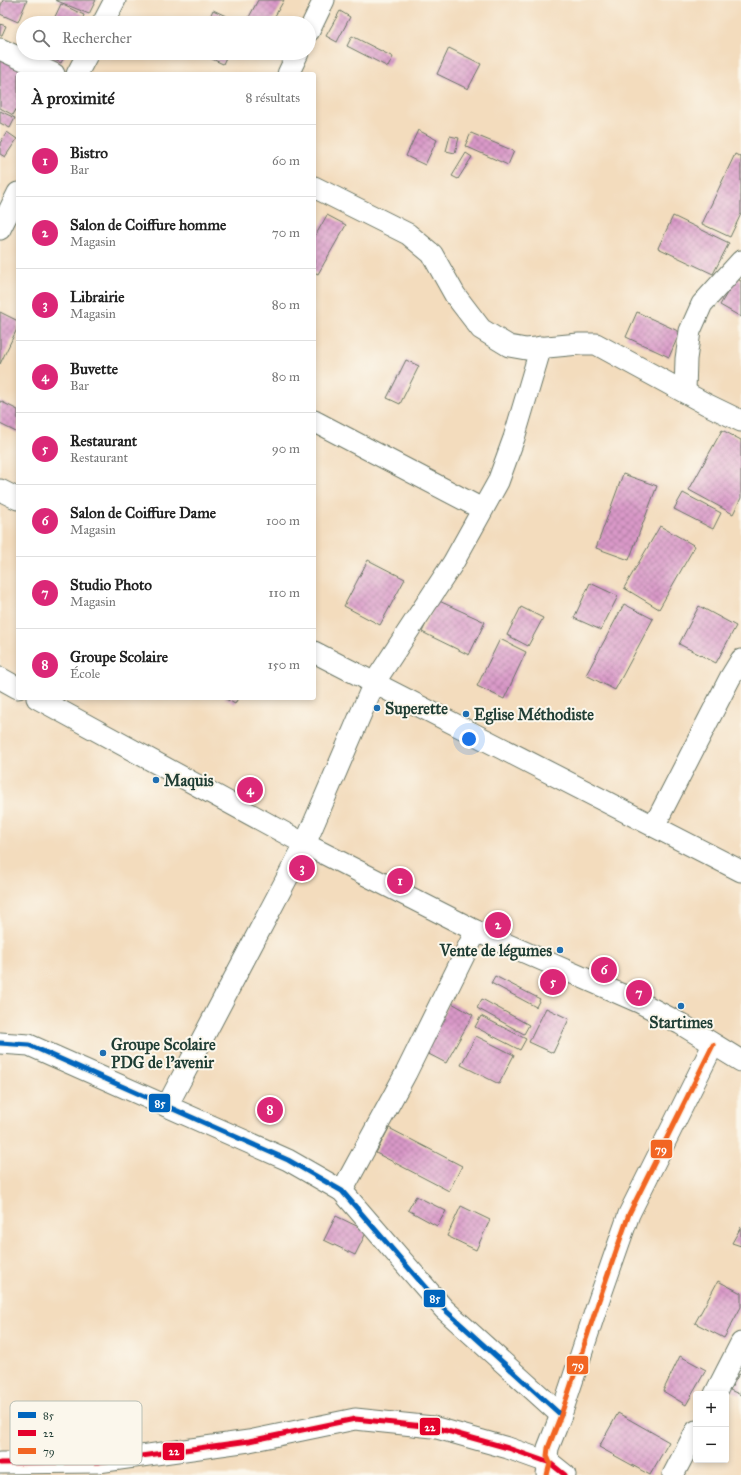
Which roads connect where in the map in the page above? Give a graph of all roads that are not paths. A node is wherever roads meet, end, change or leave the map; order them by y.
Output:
1 (115, 0) edge
2 (324, 0) edge
3 (107, 16) edge
4 (316, 17) edge
5 (0, 49) edge
6 (16, 56) edge
7 (24, 60) edge
8 (85, 60) edge
9 (295, 60) edge
10 (50, 72) edge
11 (79, 72) edge
12 (289, 72) edge
13 (316, 188) edge
14 (16, 197) edge
15 (0, 229) edge
16 (741, 261) edge
17 (541, 347) junction
18 (685, 392) junction
19 (741, 421) edge
20 (316, 422) edge
21 (0, 490) edge
22 (16, 498) edge
23 (482, 509) junction
24 (316, 653) edge
25 (741, 660) edge
26 (0, 678) edge
27 (374, 683) junction
28 (16, 687) edge
29 (41, 700) edge
30 (654, 826) junction
31 (305, 844) junction
32 (741, 871) edge
33 (476, 931) junction
34 (0, 1043) edge
35 (713, 1045) junction
36 (741, 1061) edge
37 (167, 1106) junction
38 (342, 1191) junction
39 (741, 1343) edge
40 (717, 1391) edge
41 (561, 1415) junction
42 (693, 1437) edge
43 (142, 1456) edge
44 (0, 1463) edge
45 (10, 1463) edge
46 (554, 1471) edge
47 (673, 1475) edge

1 - 3 street
2 - 4 street
5 - 6 street
7 - 10 street
8 - 11 street
9 - 12 street
13 - 17 street
14 - 15 street
16 - 18 street
17 - 18 street
17 - 23 street
18 - 19 street
20 - 23 street
21 - 22 street
23 - 27 street
24 - 27 street
25 - 30 street
26 - 28 street
27 - 30 street
27 - 31 street
29 - 31 street
30 - 32 street
31 - 33 street
31 - 37 street
33 - 35 street
33 - 38 street
34 - 37 street
35 - 36 street
35 - 41 street
37 - 38 street
38 - 41 street
39 - 40 street
41 - 46 street
42 - 47 street
43 - 46 street
44 - 45 street

